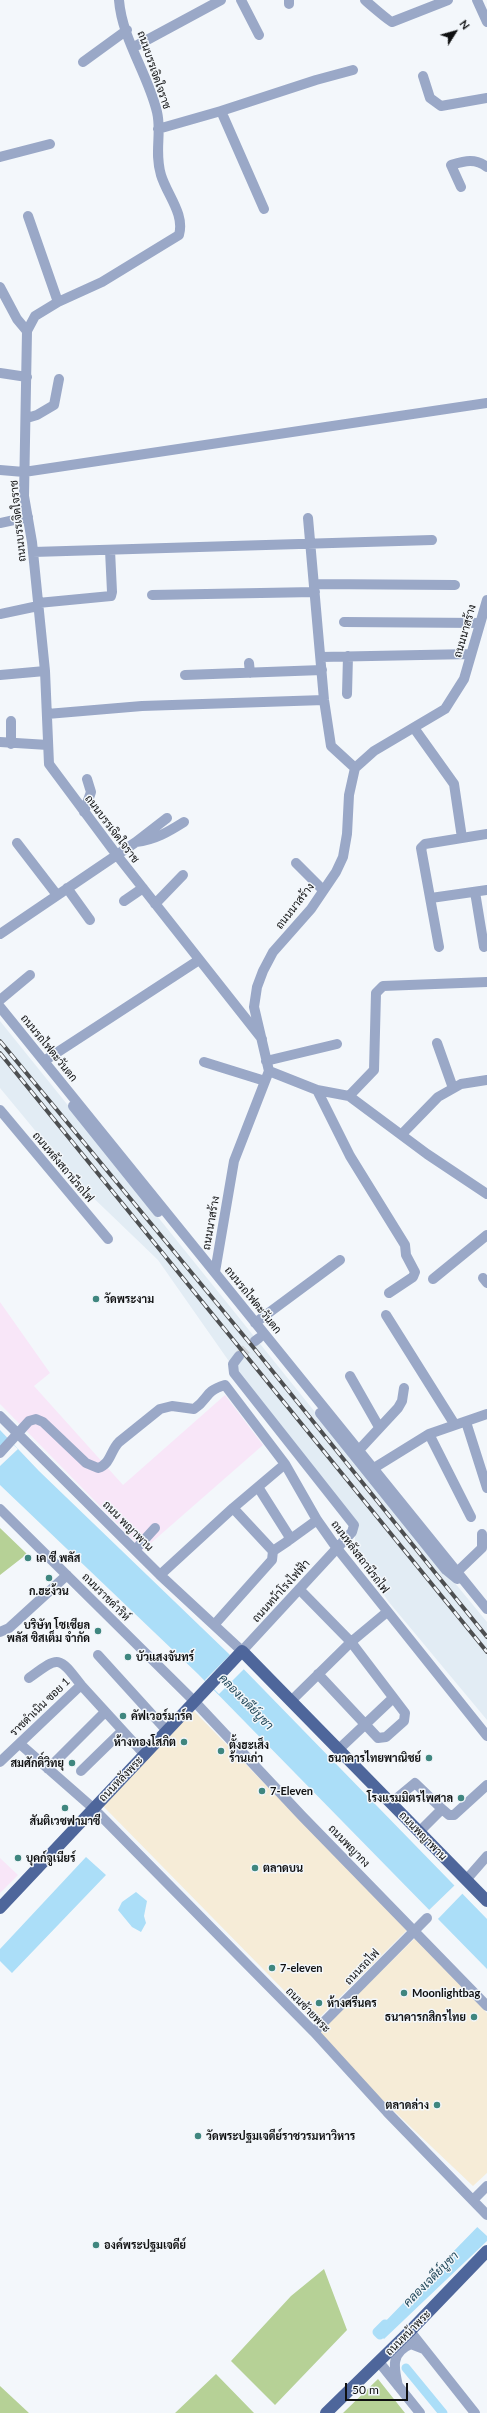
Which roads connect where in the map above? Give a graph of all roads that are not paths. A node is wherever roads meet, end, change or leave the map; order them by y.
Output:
1 (119, 0) edge
2 (221, 0) edge
3 (241, 0) edge
4 (365, 0) edge
5 (448, 0) edge
6 (477, 0) edge
7 (487, 22) edge
8 (127, 30) junction
9 (259, 35) dead end
10 (134, 47) junction
11 (83, 62) dead end
12 (353, 70) dead end
13 (423, 76) dead end
14 (487, 98) edge
15 (221, 111) junction
16 (158, 129) junction
17 (50, 144) dead end
18 (0, 157) edge
19 (487, 167) edge
20 (461, 187) dead end
21 (264, 209) dead end
22 (28, 216) dead end
23 (0, 288) edge
24 (58, 302) junction
25 (27, 330) junction
26 (0, 372) edge
27 (27, 377) junction
28 (59, 379) dead end
29 (487, 403) edge
30 (27, 418) junction
31 (0, 470) edge
32 (24, 472) junction
33 (28, 516) junction
34 (308, 518) dead end
35 (0, 524) edge
36 (432, 540) dead end
37 (311, 544) junction
38 (110, 550) junction
39 (33, 552) junction
40 (455, 585) dead end
41 (314, 588) junction
42 (152, 595) dead end
43 (487, 600) edge
44 (38, 604) junction
45 (0, 614) edge
46 (344, 622) dead end
47 (480, 623) junction
48 (471, 654) junction
49 (321, 656) junction
50 (348, 656) junction
51 (322, 670) junction
52 (45, 671) junction
53 (0, 675) edge
54 (185, 675) dead end
55 (347, 694) dead end
56 (324, 700) junction
57 (47, 714) junction
58 (11, 722) dead end
59 (414, 728) junction
60 (0, 742) edge
61 (11, 744) junction
62 (48, 745) junction
63 (355, 768) junction
64 (87, 779) dead end
65 (84, 812) junction
66 (167, 818) dead end
67 (184, 822) dead end
68 (487, 834) edge
69 (462, 838) junction
70 (136, 842) junction
71 (17, 843) dead end
72 (116, 854) junction
73 (296, 863) dead end
74 (183, 875) dead end
75 (67, 888) junction
76 (143, 888) junction
77 (323, 890) junction
78 (487, 890) edge
79 (475, 892) junction
80 (57, 895) junction
81 (430, 898) junction
82 (124, 901) dead end
83 (155, 904) junction
84 (90, 920) dead end
85 (0, 934) edge
86 (439, 947) dead end
87 (484, 947) dead end
88 (200, 960) junction
89 (30, 975) dead end
90 (487, 982) edge
91 (0, 1000) edge
92 (0, 1007) edge
93 (262, 1039) junction
94 (437, 1043) dead end
95 (337, 1044) dead end
96 (44, 1061) junction
97 (266, 1061) junction
98 (204, 1062) dead end
99 (54, 1073) junction
100 (267, 1076) junction
101 (487, 1080) edge
102 (453, 1088) junction
103 (317, 1090) junction
104 (349, 1096) junction
105 (0, 1110) edge
106 (402, 1134) junction
107 (487, 1194) edge
108 (487, 1235) edge
109 (108, 1239) dead end
110 (340, 1260) dead end
111 (215, 1272) junction
112 (433, 1279) dead end
113 (389, 1293) dead end
114 (386, 1315) dead end
115 (255, 1323) junction
116 (239, 1356) tunnel mouth
117 (350, 1376) dead end
118 (404, 1388) dead end
119 (487, 1414) edge
120 (0, 1416) edge
121 (466, 1422) junction
122 (455, 1425) junction
123 (379, 1427) junction
124 (429, 1434) junction
125 (18, 1435) junction
126 (359, 1450) junction
127 (0, 1453) edge
128 (285, 1464) junction
129 (374, 1468) junction
130 (258, 1487) junction
131 (487, 1488) edge
132 (233, 1508) junction
133 (0, 1509) edge
134 (471, 1517) dead end
135 (317, 1520) junction
136 (155, 1528) dead end
137 (482, 1534) dead end
138 (288, 1541) junction
139 (336, 1547) junction
140 (135, 1550) junction
141 (273, 1551) junction
142 (457, 1572) junction
143 (160, 1575) junction
144 (67, 1576) junction
145 (469, 1587) junction
146 (299, 1589) junction
147 (487, 1609) edge
148 (387, 1612) junction
149 (214, 1625) junction
150 (0, 1632) edge
151 (350, 1642) junction
152 (240, 1654) junction
153 (98, 1655) dead end
154 (318, 1674) junction
155 (29, 1678) dead end
156 (81, 1685) junction
157 (392, 1699) junction
158 (292, 1700) junction
159 (195, 1702) junction
160 (105, 1712) junction
161 (365, 1725) junction
162 (122, 1731) junction
163 (168, 1731) junction
164 (487, 1736) edge
165 (20, 1744) junction
166 (338, 1750) junction
167 (145, 1755) junction
168 (0, 1762) edge
169 (48, 1769) junction
170 (81, 1771) dead end
171 (487, 1785) edge
172 (392, 1803) junction
173 (93, 1808) junction
174 (442, 1809) junction
175 (419, 1832) junction
176 (487, 1856) edge
177 (466, 1880) junction
178 (487, 1901) edge
179 (0, 1908) edge
180 (427, 1918) dead end
181 (414, 1931) junction
182 (487, 2006) edge
183 (314, 2032) junction
184 (487, 2186) edge
185 (475, 2202) junction
186 (487, 2215) edge
187 (487, 2251) edge
188 (407, 2335) junction
189 (425, 2350) junction
190 (382, 2359) junction
191 (398, 2386) junction
192 (326, 2413) edge
193 (420, 2413) edge
194 (475, 2413) edge

1 - 8 street, ถนนบรรเจิดใจราช
2 - 10 street
3 - 9 street
4 - 5 street
6 - 7 street
8 - 10 street, ถนนบรรเจิดใจราช
8 - 11 street
10 - 16 street, ถนนบรรเจิดใจราช
12 - 15 street
13 - 14 street
15 - 16 street
15 - 21 street
16 - 24 street, ถนนบรรเจิดใจราช
17 - 18 street
19 - 20 street
22 - 24 street
23 - 25 street
24 - 25 street, ถนนบรรเจิดใจราช
25 - 27 street, ถนนบรรเจิดใจราช
26 - 27 street
27 - 30 street, ถนนบรรเจิดใจราช
28 - 30 street
29 - 32 street
30 - 32 street, ถนนบรรเจิดใจราช
31 - 32 street
32 - 33 street, ถนนบรรเจิดใจราช
33 - 35 street
33 - 39 street, ถนนบรรเจิดใจราช
34 - 37 street
36 - 37 street
37 - 38 street
37 - 41 street
38 - 39 street
38 - 44 street
39 - 44 street, ถนนบรรเจิดใจราช
40 - 41 street
41 - 42 street
41 - 49 street
43 - 47 street, ถนนนาสร้าง
44 - 45 street
44 - 52 street, ถนนบรรเจิดใจราช
46 - 47 street
47 - 48 street, ถนนนาสร้าง
48 - 50 street
48 - 59 street, ถนนนาสร้าง
49 - 50 street
49 - 51 street
50 - 55 street
51 - 54 street
51 - 56 street
52 - 53 street
52 - 57 street, ถนนบรรเจิดใจราช
56 - 57 street
56 - 63 street
57 - 62 street, ถนนบรรเจิดใจราช
58 - 61 street
59 - 63 street, ถนนนาสร้าง
59 - 69 street
60 - 61 street
61 - 62 street
62 - 65 street, ถนนบรรเจิดใจราช
63 - 77 street, ถนนนาสร้าง
64 - 65 street
65 - 72 street, ถนนบรรเจิดใจราช
66 - 70 street
67 - 70 street
68 - 69 street
69 - 81 street
70 - 72 street
71 - 80 street
72 - 75 street
72 - 76 street, ถนนบรรเจิดใจราช
73 - 77 street
74 - 83 street
75 - 80 street
75 - 84 street
76 - 82 street
76 - 83 street, ถนนบรรเจิดใจราช
77 - 93 street, ถนนนาสร้าง
78 - 79 street
79 - 81 street
79 - 87 street
80 - 85 street
81 - 86 street
83 - 88 street, ถนนบรรเจิดใจราช
88 - 93 street, ถนนบรรเจิดใจราช
88 - 96 street
89 - 91 street
90 - 104 street
92 - 96 street, ถนนรถไฟตะวันตก
93 - 97 street, ถนนนาสร้าง
94 - 102 street
95 - 97 street
96 - 99 street, ถนนรถไฟตะวันตก
97 - 100 street, ถนนนาสร้าง
98 - 100 street
99 - 111 street, ถนนรถไฟตะวันตก
99 - 145 street
100 - 103 street
100 - 111 street, ถนนนาสร้าง
101 - 102 street
102 - 106 street
103 - 104 street
103 - 113 street
104 - 106 street
105 - 109 street, ถนนหลังสถานีรถไฟ
106 - 107 street
108 - 112 street
110 - 115 street
111 - 115 street, ถนนรถไฟตะวันตก
114 - 122 street
115 - 126 street, ถนนรถไฟตะวันตก
116 - 139 street, ถนนหน้าโรงไฟฟ้า
117 - 123 street
118 - 123 street
119 - 121 street
120 - 125 street, ถนน พญาพาน
121 - 122 street
121 - 131 street
122 - 124 street
123 - 126 street
124 - 129 street
124 - 134 street
125 - 127 street
125 - 128 street, ถนนหลังสถานีรถไฟ
125 - 140 street, ถนน พญาพาน
126 - 129 street, ถนนรถไฟตะวันตก
128 - 130 street
128 - 135 street, ถนนหลังสถานีรถไฟ
129 - 142 street, ถนนรถไฟตะวันตก
130 - 132 street
130 - 138 street
132 - 141 street
132 - 143 street
133 - 144 street, ถนนราชดำริห์
135 - 138 street
135 - 139 street, ถนนหลังสถานีรถไฟ
136 - 140 street
137 - 142 street
138 - 141 street
139 - 146 street, ถนนหน้าโรงไฟฟ้า
139 - 148 street, ถนนหลังสถานีรถไฟ
140 - 143 street, ถนน พญาพาน
141 - 149 street
142 - 145 street, ถนนรถไฟตะวันตก
143 - 149 street, ถนน พญาพาน
144 - 150 street
144 - 159 street, ถนนราชดำริห์
145 - 147 street, ถนนรถไฟตะวันตก
146 - 151 street
146 - 152 street, ถนนหน้าโรงไฟฟ้า
148 - 151 street
148 - 164 street, ถนนหลังสถานีรถไฟ
149 - 152 street, ถนน พญาพาน
151 - 154 street
151 - 157 street
152 - 158 main road, ถนนพญาพาน
152 - 159 main road, ถนนหลังพระ
153 - 163 street
154 - 158 street
154 - 161 street
155 - 156 street
156 - 160 street, ราชดำเนิน ซอย 1
156 - 165 street, ราชดำเนิน ซอย 1
157 - 161 street
157 - 161 street
158 - 166 main road, ถนนพญาพาน
159 - 163 main road, ถนนหลังพระ
159 - 181 street, ถนนพญากง
160 - 162 street, ราชดำเนิน ซอย 1
160 - 169 street
161 - 166 street
162 - 167 street, ราชดำเนิน ซอย 1
162 - 170 street
163 - 167 main road, ถนนหลังพระ
165 - 168 street, ราชดำเนิน ซอย 1
165 - 169 street, ถนนซ้ายพระ
166 - 172 main road, ถนนพญาพาน
167 - 173 main road, ถนนหลังพระ
169 - 173 street, ถนนซ้ายพระ
171 - 174 street
172 - 174 street
172 - 175 main road, ถนนพญาพาน
173 - 179 main road, ถนนหลังพระ
173 - 183 street, ถนนซ้ายพระ
174 - 175 street
175 - 177 main road, ถนนพญาพาน
176 - 177 street
177 - 178 main road, ถนนพญาพาน
180 - 181 street, ถนนรถไฟ
181 - 182 street, ถนนพญากง
181 - 183 street, ถนนรถไฟ
183 - 185 street, ถนนซ้ายพระ
184 - 185 street
185 - 186 street, ถนนซ้ายพระ
187 - 188 main road, ถนนหน้าพระ
188 - 189 street
188 - 190 main road, ถนนหน้าพระ
189 - 191 street
189 - 194 street
190 - 191 street
190 - 192 main road, ถนนหน้าพระ
191 - 193 street

